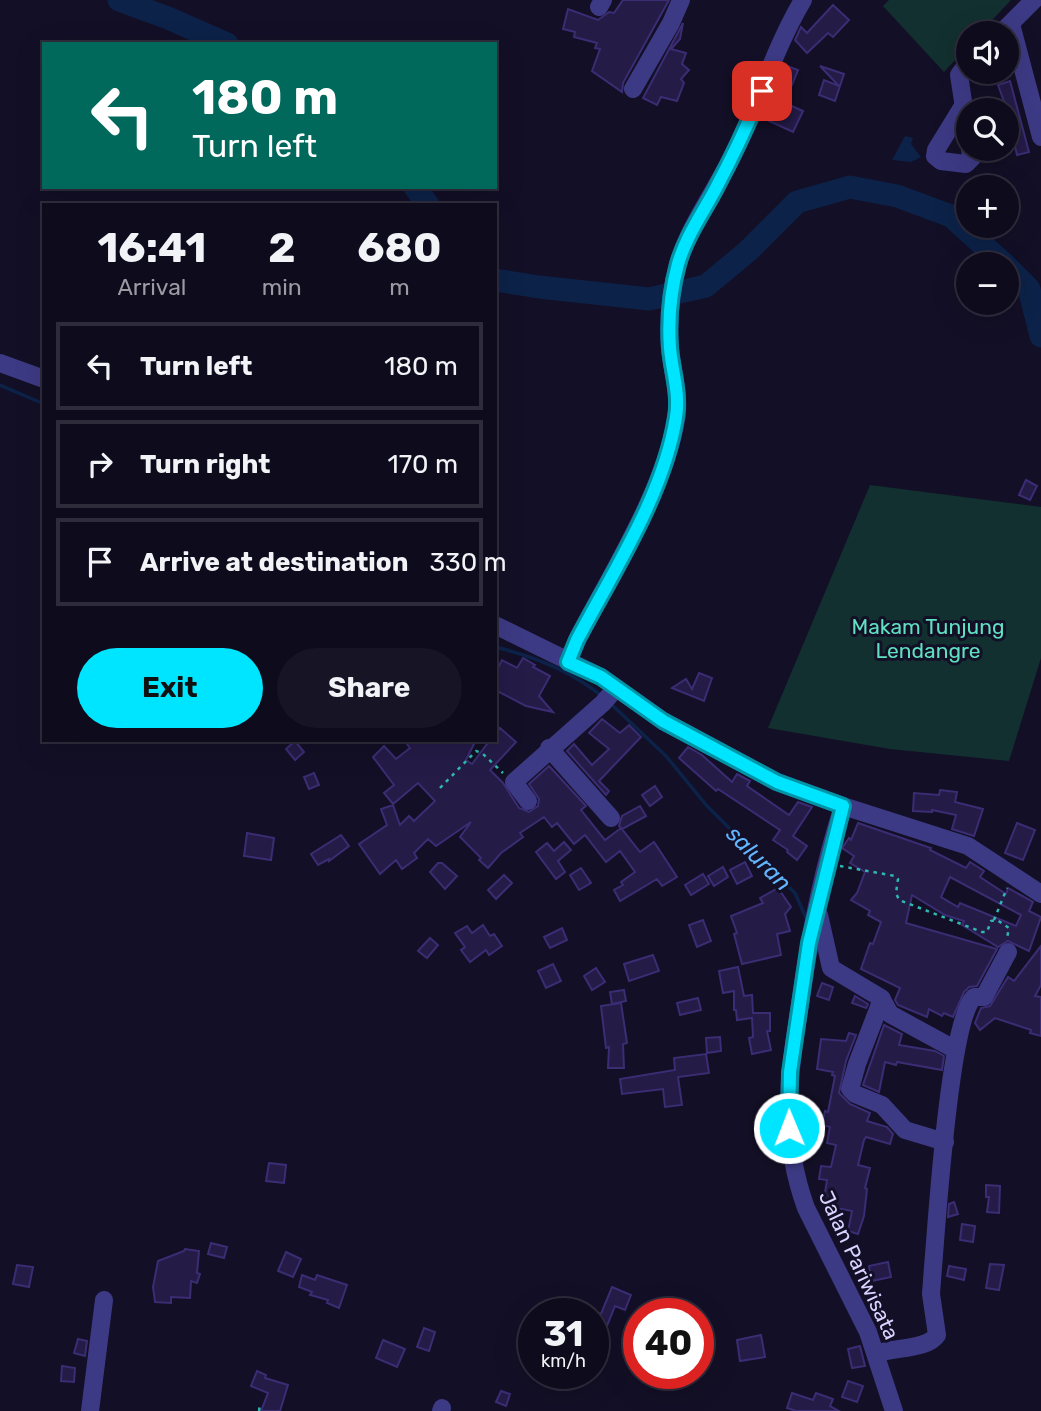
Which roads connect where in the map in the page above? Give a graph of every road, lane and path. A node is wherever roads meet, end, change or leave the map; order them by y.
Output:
1 (681, 0) edge
2 (803, 0) edge
3 (1034, 0) edge
4 (1014, 21) edge
5 (1019, 69) edge
6 (633, 89) dead end
7 (956, 117) edge
8 (1041, 137) edge
9 (969, 161) edge
10 (0, 363) edge
11 (42, 378) edge
12 (497, 626) edge
13 (568, 662) junction
14 (611, 694) junction
15 (549, 748) junction
16 (514, 782) junction
17 (440, 788) dead end
18 (528, 801) dead end
19 (843, 806) junction
20 (611, 818) dead end
21 (827, 864) junction
22 (1014, 877) junction
23 (1041, 894) edge
24 (817, 905) junction
25 (994, 919) junction
26 (1008, 951) joint
27 (882, 999) junction
28 (956, 1050) junction
29 (945, 1142) junction
30 (104, 1300) dead end
31 (881, 1353) junction
32 (261, 1404) dead end
33 (90, 1411) edge
34 (259, 1411) edge
35 (894, 1411) edge

1 - 6 street
2 - 13 street
3 - 4 street
5 - 8 street
7 - 9 street
10 - 11 street
12 - 13 street
13 - 14 street
14 - 15 street
14 - 19 street
15 - 16 street
15 - 20 street
16 - 17 path
16 - 18 street
19 - 21 street, Jalan Pariwisata
19 - 22 street
21 - 24 street, Jalan Pariwisata
21 - 25 path
22 - 23 street
22 - 25 path
24 - 27 street
24 - 31 street, Jalan Pariwisata
25 - 26 path
26 - 28 street
27 - 28 street
27 - 29 street
28 - 29 street
29 - 31 street
30 - 33 street
31 - 35 street, Jalan Pariwisata
32 - 34 path

